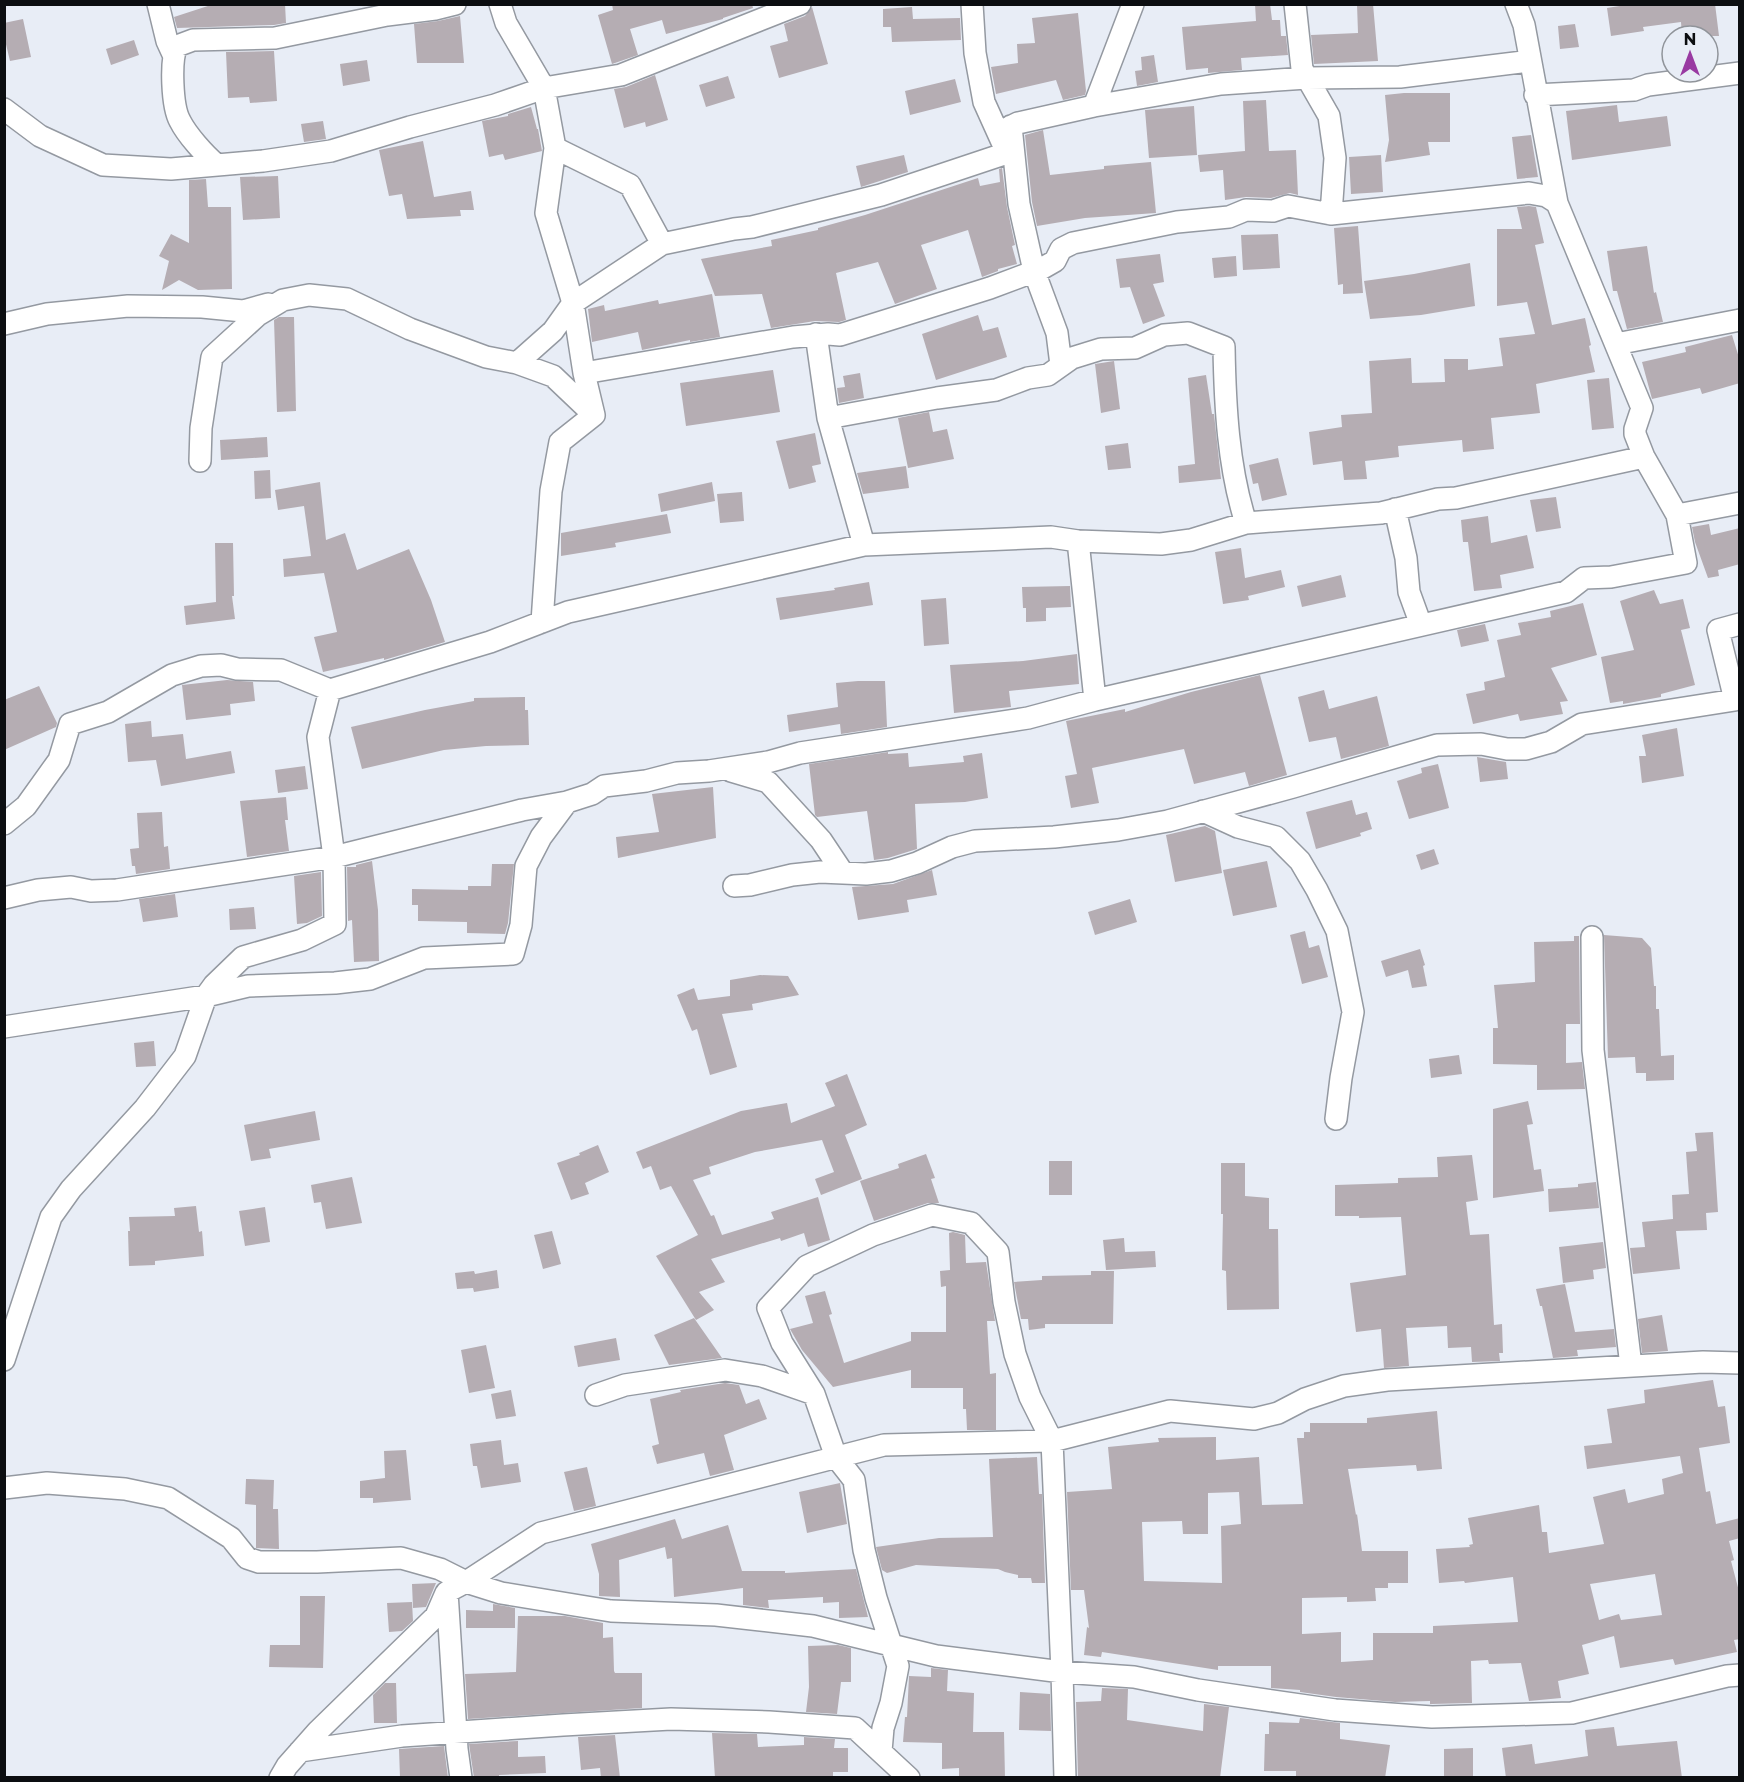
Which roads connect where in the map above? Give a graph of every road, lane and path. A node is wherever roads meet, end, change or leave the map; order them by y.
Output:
1 (158, 4) edge
2 (455, 4) edge
3 (500, 4) edge
4 (800, 4) edge
5 (972, 4) edge
6 (1133, 4) edge
7 (1295, 4) edge
8 (1516, 4) edge
9 (173, 54) junction
10 (1530, 61) junction
11 (1740, 73) edge
12 (1307, 78) junction
13 (544, 88) junction
14 (1535, 95) junction
15 (1094, 106) junction
16 (4, 109) edge
17 (1011, 126) junction
18 (555, 147) junction
19 (1007, 153) junction
20 (217, 165) junction
21 (1557, 203) junction
22 (1332, 214) junction
23 (662, 244) junction
24 (1034, 271) junction
25 (283, 300) junction
26 (573, 303) junction
27 (4, 324) edge
28 (1739, 324) edge
29 (816, 334) junction
30 (1616, 344) junction
31 (517, 363) junction
32 (1061, 365) junction
33 (584, 373) junction
34 (594, 415) junction
35 (828, 418) junction
36 (1644, 457) junction
37 (200, 461) dead end
38 (1740, 503) edge
39 (1395, 509) junction
40 (1677, 515) junction
41 (1246, 523) junction
42 (1078, 541) junction
43 (864, 545) junction
44 (542, 622) junction
45 (1740, 624) edge
46 (1421, 625) junction
47 (330, 690) junction
48 (1095, 700) junction
49 (725, 769) junction
50 (567, 802) junction
51 (1203, 811) junction
52 (4, 824) edge
53 (334, 857) junction
54 (843, 873) junction
55 (734, 886) dead end
56 (4, 898) edge
57 (1592, 937) dead end
58 (206, 996) junction
59 (4, 1027) edge
60 (1336, 1119) dead end
61 (4, 1360) edge
62 (1740, 1363) edge
63 (1631, 1366) junction
64 (814, 1394) junction
65 (596, 1395) dead end
66 (1052, 1440) junction
67 (836, 1457) junction
68 (4, 1488) edge
69 (466, 1582) junction
70 (447, 1592) junction
71 (890, 1644) junction
72 (1062, 1672) junction
73 (1736, 1673) edge
74 (456, 1731) junction
75 (300, 1751) junction
76 (881, 1751) junction
77 (280, 1778) edge
78 (461, 1778) edge
79 (909, 1778) edge
80 (1065, 1778) edge

1 - 9 street
2 - 9 street
3 - 13 street
4 - 13 street
5 - 19 street
6 - 15 street
7 - 12 street
8 - 10 street
9 - 20 street
10 - 12 street
10 - 14 street
11 - 14 street
12 - 15 street
12 - 22 street
13 - 18 street
13 - 20 street
14 - 21 street
15 - 17 street
16 - 20 street
17 - 19 street
17 - 24 street
18 - 23 street
18 - 26 street
19 - 23 street
21 - 22 street
21 - 30 street
22 - 24 street
23 - 26 street
24 - 29 street
24 - 32 street
25 - 27 street
25 - 31 street
25 - 37 street
26 - 31 street
26 - 33 street
28 - 30 street
29 - 33 street
29 - 35 street
30 - 36 street
31 - 34 street
32 - 35 street
32 - 41 street
33 - 34 street
34 - 44 street
35 - 43 street
36 - 39 street
36 - 40 street
38 - 40 street
39 - 41 street
39 - 46 street
40 - 46 street
41 - 42 street
42 - 43 street
42 - 48 street
43 - 44 street
44 - 47 street
45 - 51 street
46 - 48 street
47 - 52 street
47 - 53 street
48 - 49 street
49 - 50 street
49 - 54 street
50 - 53 street
50 - 58 street
51 - 54 street
51 - 60 street
53 - 56 street
53 - 58 street
54 - 55 street
57 - 63 street
58 - 59 street
58 - 61 street
62 - 63 street
63 - 66 street
64 - 65 street
64 - 66 street
64 - 67 street
66 - 67 street
66 - 72 street
67 - 69 street
67 - 71 street
68 - 69 street
69 - 70 street
69 - 71 street
70 - 74 street
70 - 75 street
71 - 72 street
71 - 76 street
72 - 73 street
72 - 80 street
74 - 75 street
74 - 76 street
74 - 78 street
75 - 77 street
76 - 79 street

